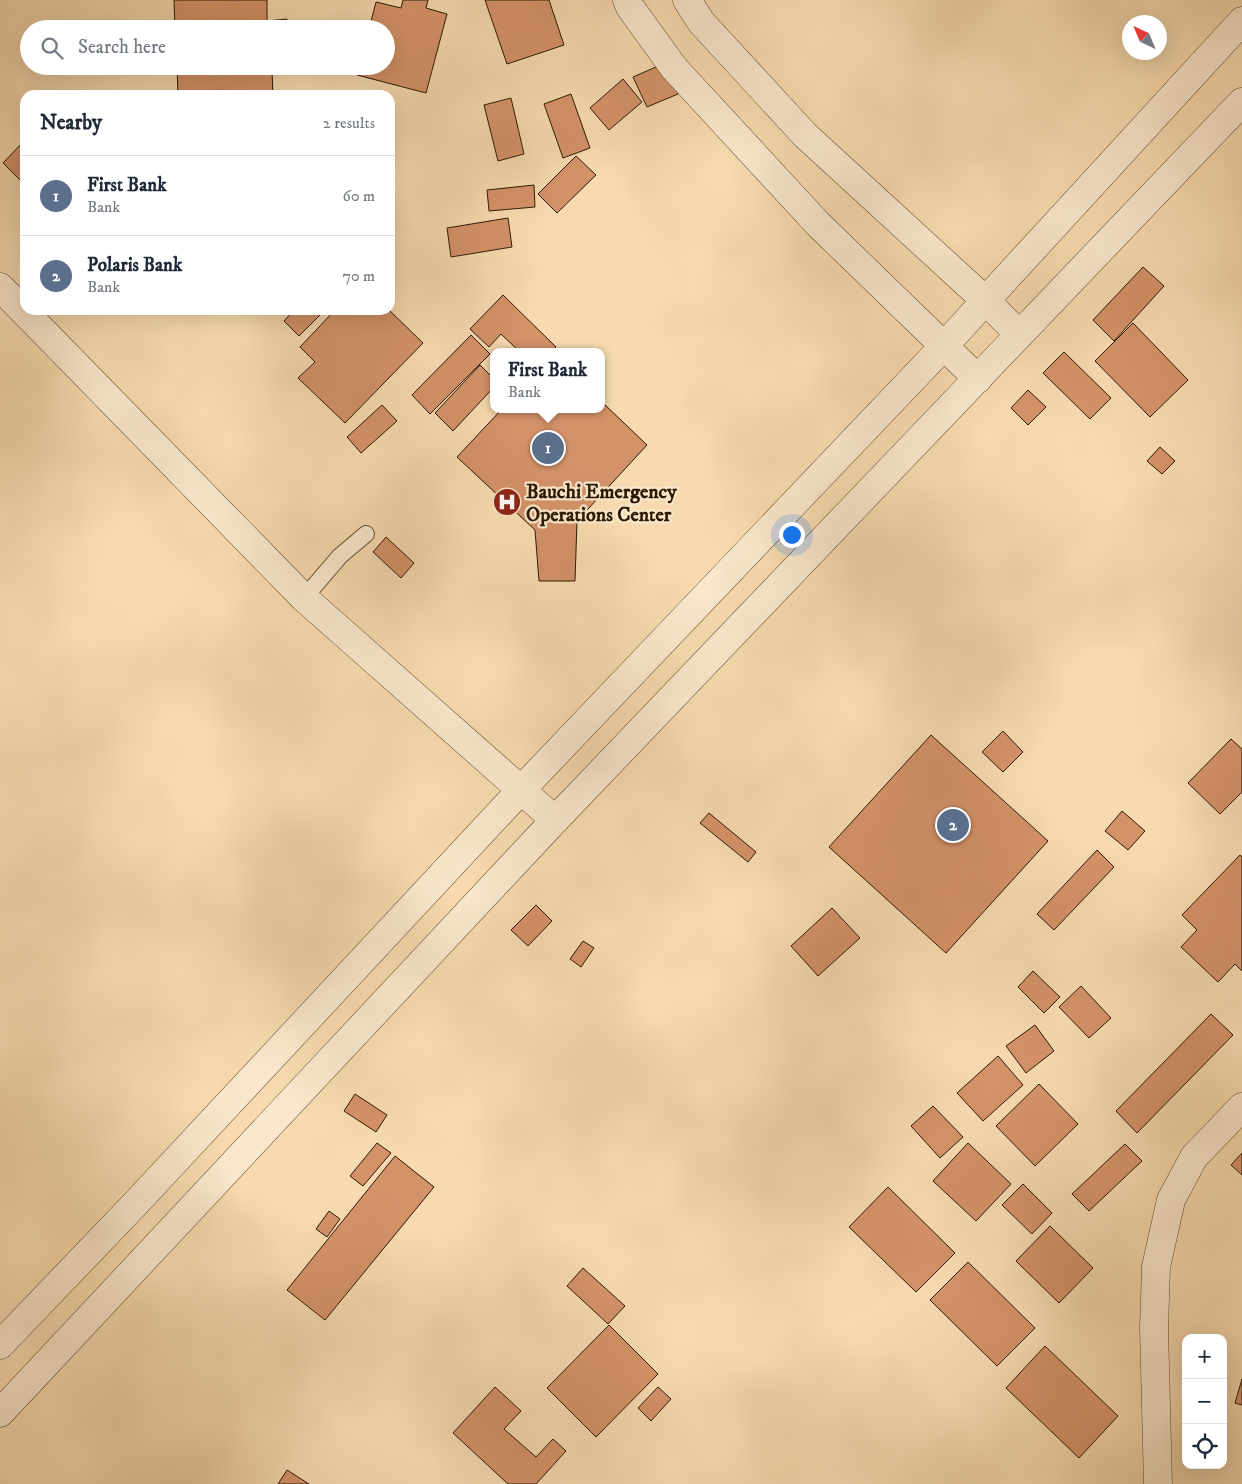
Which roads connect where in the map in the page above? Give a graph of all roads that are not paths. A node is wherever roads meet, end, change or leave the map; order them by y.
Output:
1 (627, 0) edge
2 (686, 0) edge
3 (1242, 21) edge
4 (1242, 102) edge
5 (0, 287) edge
6 (986, 301) junction
7 (20, 307) edge
8 (27, 315) edge
9 (1019, 334) junction
10 (943, 347) junction
11 (978, 379) junction
12 (366, 534) dead end
13 (304, 598) junction
14 (521, 790) junction
15 (556, 820) junction
16 (1242, 1107) edge
17 (0, 1345) edge
18 (0, 1413) edge
19 (1158, 1484) edge

1 - 10 street
2 - 6 street
3 - 6 street
4 - 9 street
5 - 7 street
6 - 9 street
6 - 10 street
8 - 13 street
9 - 11 street
10 - 11 street
10 - 14 street
11 - 15 street
12 - 13 lane
13 - 14 street
14 - 15 street
14 - 17 street
15 - 18 street
16 - 19 street

